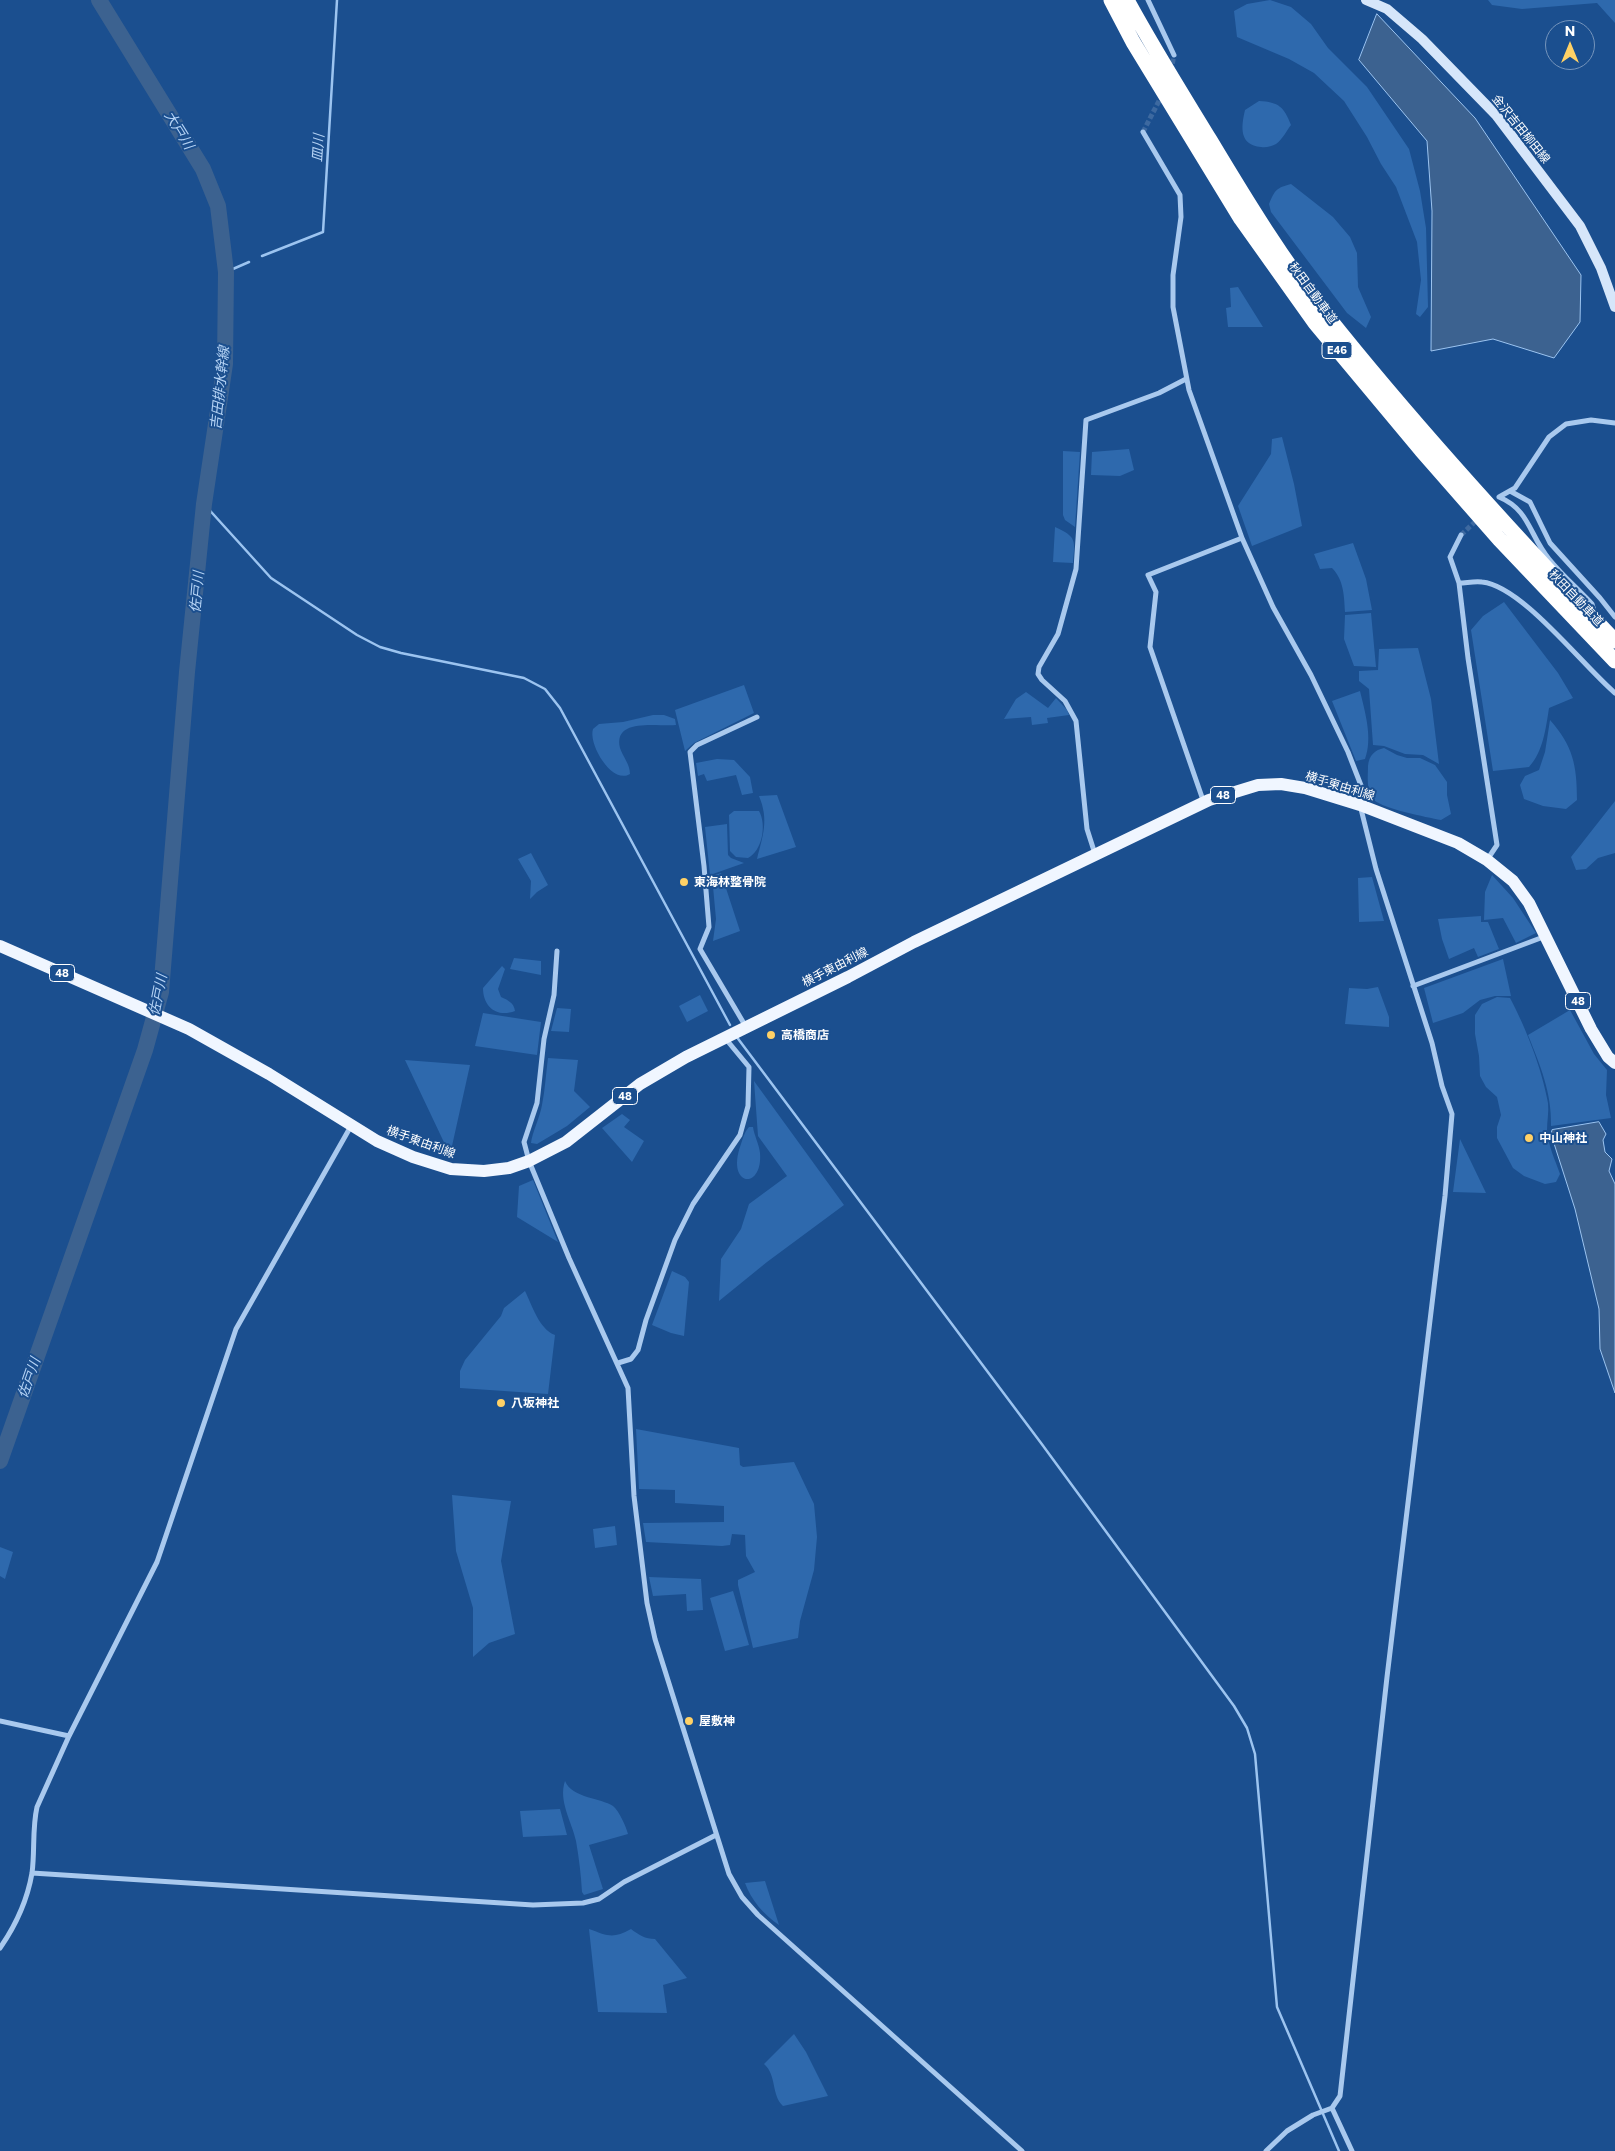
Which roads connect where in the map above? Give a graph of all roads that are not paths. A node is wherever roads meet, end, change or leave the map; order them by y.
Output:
1 (1111, 0) edge
2 (1127, 0) edge
3 (1148, 0) edge
4 (1366, 0) edge
5 (1174, 55) tunnel mouth
6 (1143, 132) dead end
7 (1615, 307) edge
8 (1186, 379) junction
9 (1615, 423) edge
10 (1510, 491) junction
11 (1461, 535) tunnel mouth
12 (1242, 538) junction
13 (1459, 583) junction
14 (1615, 618) edge
15 (1599, 624) junction
16 (1615, 641) edge
17 (1615, 661) edge
18 (1615, 693) edge
19 (757, 717) dead end
20 (1204, 803) junction
21 (1360, 805) junction
22 (1095, 854) junction
23 (1487, 860) junction
24 (1546, 936) junction
25 (0, 946) edge
26 (557, 951) dead end
27 (1413, 986) junction
28 (746, 1027) junction
29 (724, 1037) junction
30 (1615, 1063) edge
31 (351, 1126) junction
32 (529, 1161) junction
33 (618, 1363) junction
34 (0, 1722) edge
35 (69, 1736) junction
36 (716, 1836) junction
37 (32, 1873) junction
38 (0, 1948) edge
39 (1330, 2109) junction
40 (1022, 2151) edge
41 (1266, 2151) edge
42 (1352, 2151) edge

1 - 17 highway, 秋田自動車道 / E46
2 - 15 highway, 秋田自動車道 / E46
3 - 5 street
4 - 7 main road, 金沢吉田柳田線
6 - 8 street
8 - 12 street
8 - 22 street
9 - 10 street
10 - 14 street
10 - 15 street
11 - 13 street
12 - 20 street
12 - 21 street
13 - 18 street
13 - 23 street
15 - 16 highway, 秋田自動車道 / E46
19 - 28 street
20 - 21 main road, 横手東由利線 / 48
20 - 22 main road, 横手東由利線 / 48
21 - 23 main road, 横手東由利線 / 48
21 - 27 street
22 - 28 main road, 横手東由利線 / 48
23 - 24 main road, 横手東由利線 / 48
24 - 27 street
24 - 30 main road, 横手東由利線 / 48
25 - 31 main road, 横手東由利線 / 48
26 - 32 street
27 - 39 street
28 - 29 main road, 横手東由利線 / 48
29 - 32 main road, 横手東由利線 / 48
29 - 33 street
31 - 32 main road, 横手東由利線 / 48
31 - 35 street
32 - 33 street
33 - 36 street
34 - 35 street
35 - 37 street
36 - 37 street
36 - 40 street
37 - 38 street
39 - 41 street
39 - 42 street

